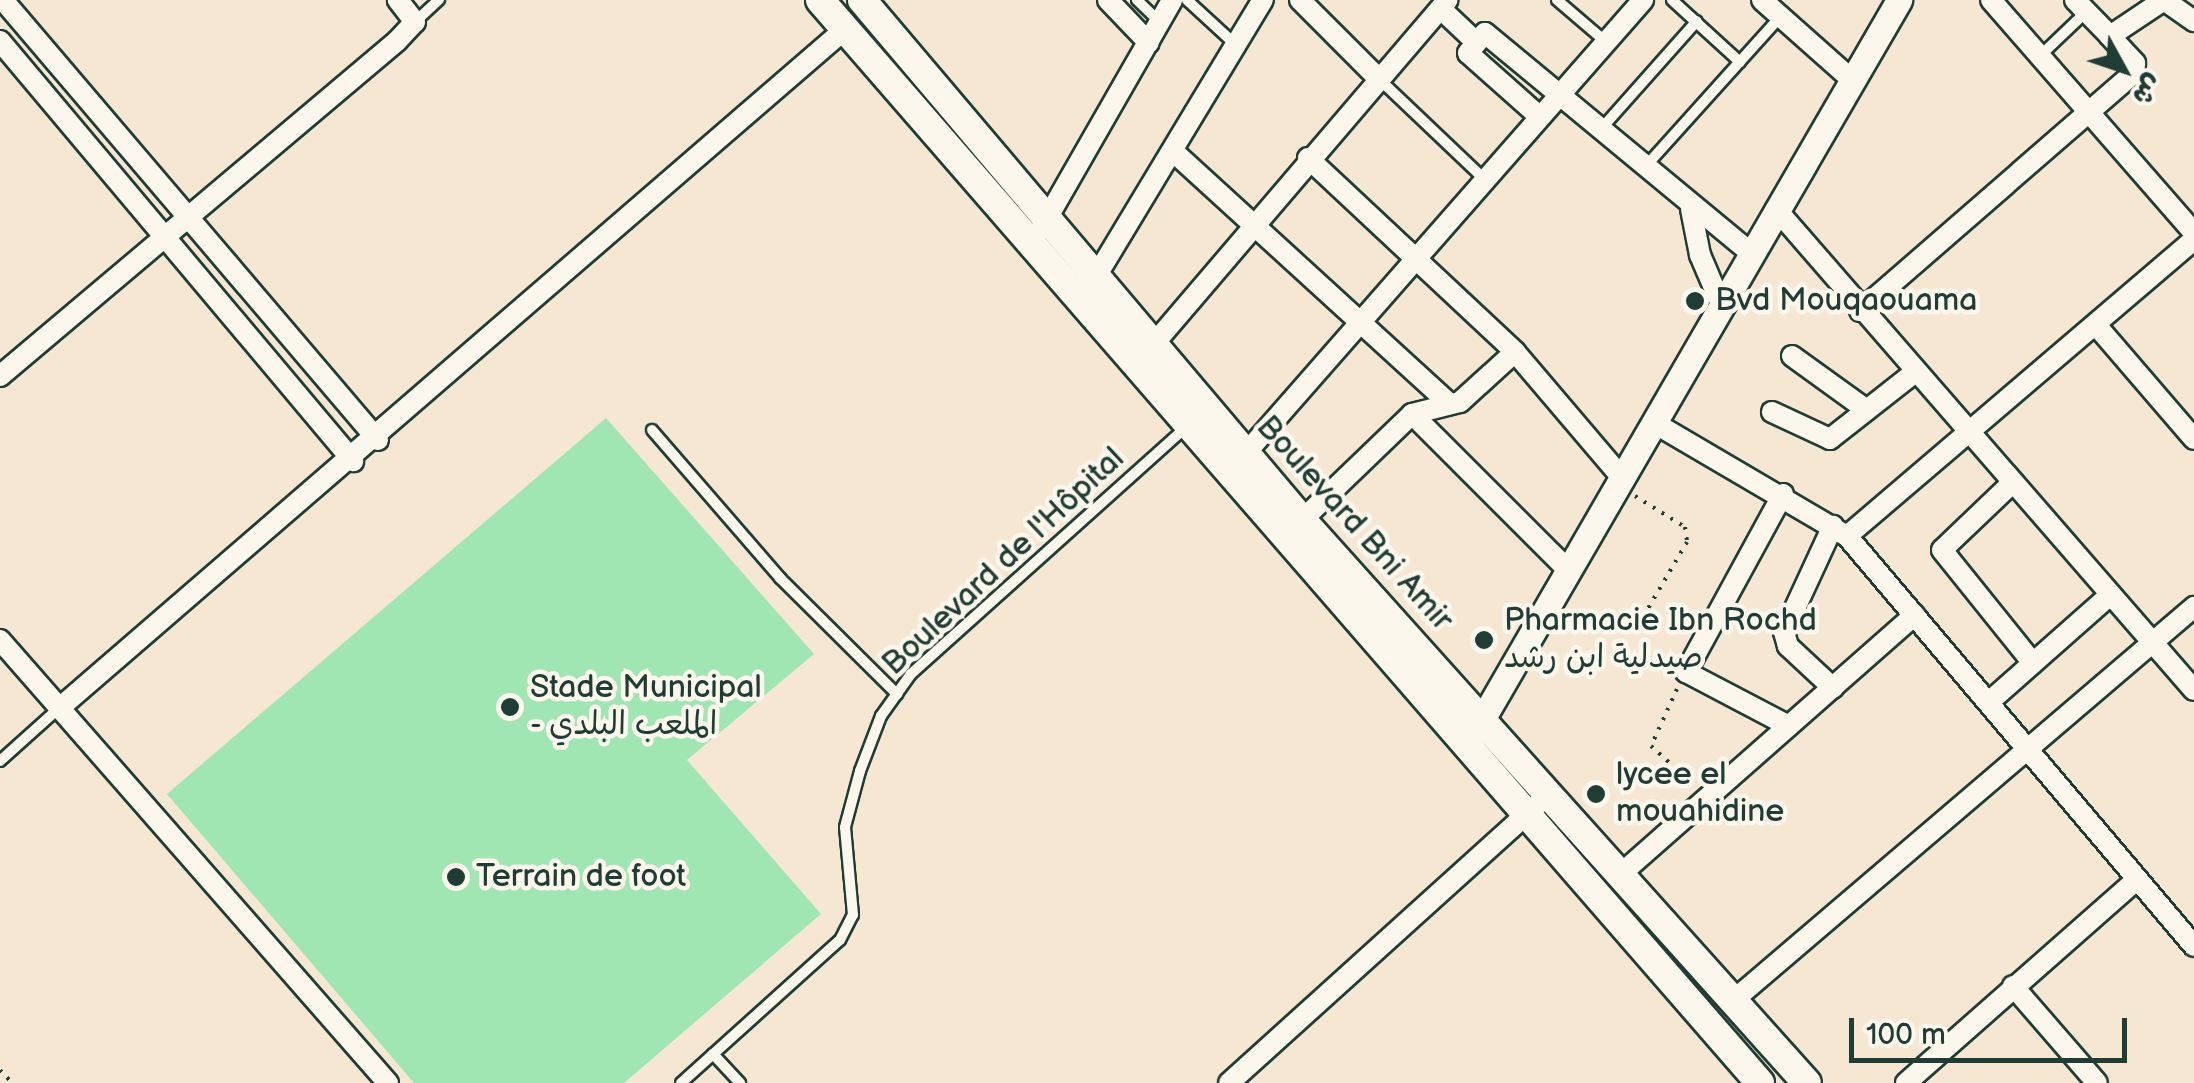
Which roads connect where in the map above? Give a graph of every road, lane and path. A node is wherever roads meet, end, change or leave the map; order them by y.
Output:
1 (3, 0) edge
2 (398, 0) edge
3 (439, 0) edge
4 (820, 0) edge
5 (1108, 0) edge
6 (1137, 0) edge
7 (1172, 0) edge
8 (1187, 0) edge
9 (1263, 0) edge
10 (1557, 0) edge
11 (1643, 0) edge
12 (1672, 0) edge
13 (1762, 0) edge
14 (1899, 0) edge
15 (1991, 0) edge
16 (870, 3) edge
17 (1314, 4) edge
18 (1444, 4) edge
19 (2081, 6) edge
20 (1780, 16) junction
21 (2194, 21) edge
22 (414, 22) junction
23 (1160, 22) junction
24 (1697, 22) junction
25 (845, 30) junction
26 (2110, 36) junction
27 (0, 41) edge
28 (1476, 42) junction
29 (1606, 42) junction
30 (1148, 43) junction
31 (1238, 47) junction
32 (2041, 55) junction
33 (1740, 62) junction
34 (1377, 77) junction
35 (1851, 80) junction
36 (1559, 94) junction
37 (2093, 110) junction
38 (1540, 117) junction
39 (1600, 130) junction
40 (1176, 154) junction
41 (1308, 158) junction
42 (1645, 168) junction
43 (1485, 180) junction
44 (1691, 208) junction
45 (1776, 210) junction
46 (185, 218) junction
47 (1048, 222) junction
48 (1254, 222) junction
49 (2194, 237) edge
50 (162, 238) junction
51 (1026, 246) junction
52 (1750, 252) junction
53 (1416, 258) junction
54 (1095, 278) junction
55 (1722, 304) junction
56 (1860, 310) junction
57 (268, 315) junction
58 (1360, 322) junction
59 (2096, 325) junction
60 (245, 333) junction
61 (1152, 346) junction
62 (1515, 352) junction
63 (1792, 356) dead end
64 (1914, 372) junction
65 (0, 376) edge
66 (1450, 404) junction
67 (1867, 410) junction
68 (1772, 412) dead end
69 (1412, 414) junction
70 (1656, 424) junction
71 (1185, 428) junction
72 (652, 430) dead end
73 (1969, 435) junction
74 (2194, 439) edge
75 (378, 440) junction
76 (1245, 454) junction
77 (352, 461) junction
78 (1622, 483) junction
79 (2011, 484) junction
80 (1783, 494) junction
81 (1302, 520) junction
82 (1840, 531) junction
83 (1570, 572) junction
84 (2110, 596) junction
85 (2194, 607) edge
86 (1916, 615) junction
87 (1636, 630) dead end
88 (0, 640) edge
89 (2152, 642) junction
90 (2033, 664) junction
91 (1686, 672) junction
92 (1833, 688) junction
93 (2194, 690) edge
94 (897, 694) junction
95 (1988, 702) junction
96 (63, 705) junction
97 (1485, 722) junction
98 (1788, 726) junction
99 (1464, 744) junction
100 (2024, 746) junction
101 (0, 760) edge
102 (1550, 793) junction
103 (1709, 796) junction
104 (1528, 814) junction
105 (1622, 873) junction
106 (2136, 880) junction
107 (2194, 946) edge
108 (2013, 986) junction
109 (1735, 999) junction
110 (714, 1054) junction
111 (0, 1070) edge
112 (12, 1083) edge
113 (388, 1083) edge
114 (681, 1083) edge
115 (740, 1083) edge
116 (1229, 1083) edge
117 (1760, 1083) edge
118 (1807, 1083) edge
119 (1906, 1083) edge
120 (2097, 1083) edge

1 - 46 street
2 - 22 street
3 - 22 lane
4 - 25 main road, Boulevard Bni Amir
5 - 30 street
6 - 23 lane
7 - 23 street
8 - 31 lane
9 - 31 street
10 - 29 lane
11 - 29 street
12 - 24 lane
13 - 20 street
14 - 35 street
15 - 32 street
16 - 47 main road, Boulevard Bni Amir
17 - 34 street
18 - 28 street
18 - 34 street
19 - 26 street
19 - 32 lane
20 - 33 lane
20 - 35 street
21 - 26 street
22 - 46 street
23 - 30 street
24 - 33 lane
24 - 39 lane
25 - 51 main road, Boulevard Bni Amir
25 - 75 street
26 - 37 street
27 - 50 street
28 - 36 street
28 - 38 street
29 - 36 street
30 - 47 street
31 - 40 street
32 - 37 street
33 - 42 lane
34 - 41 street
34 - 43 lane
35 - 45 street
36 - 38 street
36 - 39 street
37 - 49 street
37 - 56 street
38 - 43 street
39 - 42 street
40 - 48 street
40 - 54 street
41 - 48 street
41 - 53 street
42 - 44 street
43 - 53 street
44 - 52 street
44 - 55 street
45 - 52 street
45 - 56 street
46 - 50 street
46 - 57 street
47 - 51 street
47 - 54 main road, Boulevard Bni Amir
48 - 58 street
48 - 61 street
49 - 59 street
50 - 60 street
50 - 65 street
51 - 71 main road, Boulevard Bni Amir
52 - 55 street
53 - 58 street
53 - 62 street
54 - 61 main road, Boulevard Bni Amir
55 - 70 street
56 - 64 street
57 - 60 street
57 - 75 street
58 - 66 street
58 - 76 street
59 - 73 street
59 - 74 street
60 - 77 street
61 - 76 main road, Boulevard Bni Amir
62 - 66 street
62 - 78 street
63 - 67 street
64 - 67 street
64 - 73 street
66 - 69 street
67 - 68 street
69 - 81 street
69 - 83 street
70 - 78 street
70 - 80 street
71 - 94 lane, Boulevard de l'Hôpital
71 - 99 main road, Boulevard Bni Amir
72 - 94 lane
73 - 79 street
73 - 82 street
75 - 77 street
76 - 81 main road, Boulevard Bni Amir
77 - 96 street
78 - 83 street
78 - 87 path
79 - 84 street
79 - 90 street
80 - 82 street
80 - 91 street
81 - 97 main road, Boulevard Bni Amir
82 - 86 street
82 - 92 street
83 - 97 street
84 - 89 street
84 - 90 street
85 - 89 street
86 - 92 street
86 - 95 street
88 - 96 street
89 - 93 street
89 - 100 street
90 - 95 street
91 - 98 street
91 - 103 path
92 - 98 street
94 - 110 lane, Boulevard de l'Hôpital
95 - 100 street
96 - 101 lane
96 - 113 street
97 - 99 street
97 - 102 main road, Boulevard Bni Amir
98 - 103 street
99 - 104 main road, Boulevard Bni Amir
100 - 106 street
100 - 109 street
102 - 104 street
102 - 105 main road, Boulevard Bni Amir
103 - 105 street
104 - 116 street
104 - 117 main road, Boulevard Bni Amir
105 - 109 main road, Boulevard Bni Amir
106 - 107 street
106 - 108 street
108 - 119 street
108 - 120 street
109 - 118 main road, Boulevard Bni Amir
110 - 114 lane, Boulevard de l'Hôpital
110 - 115 lane
111 - 112 path

